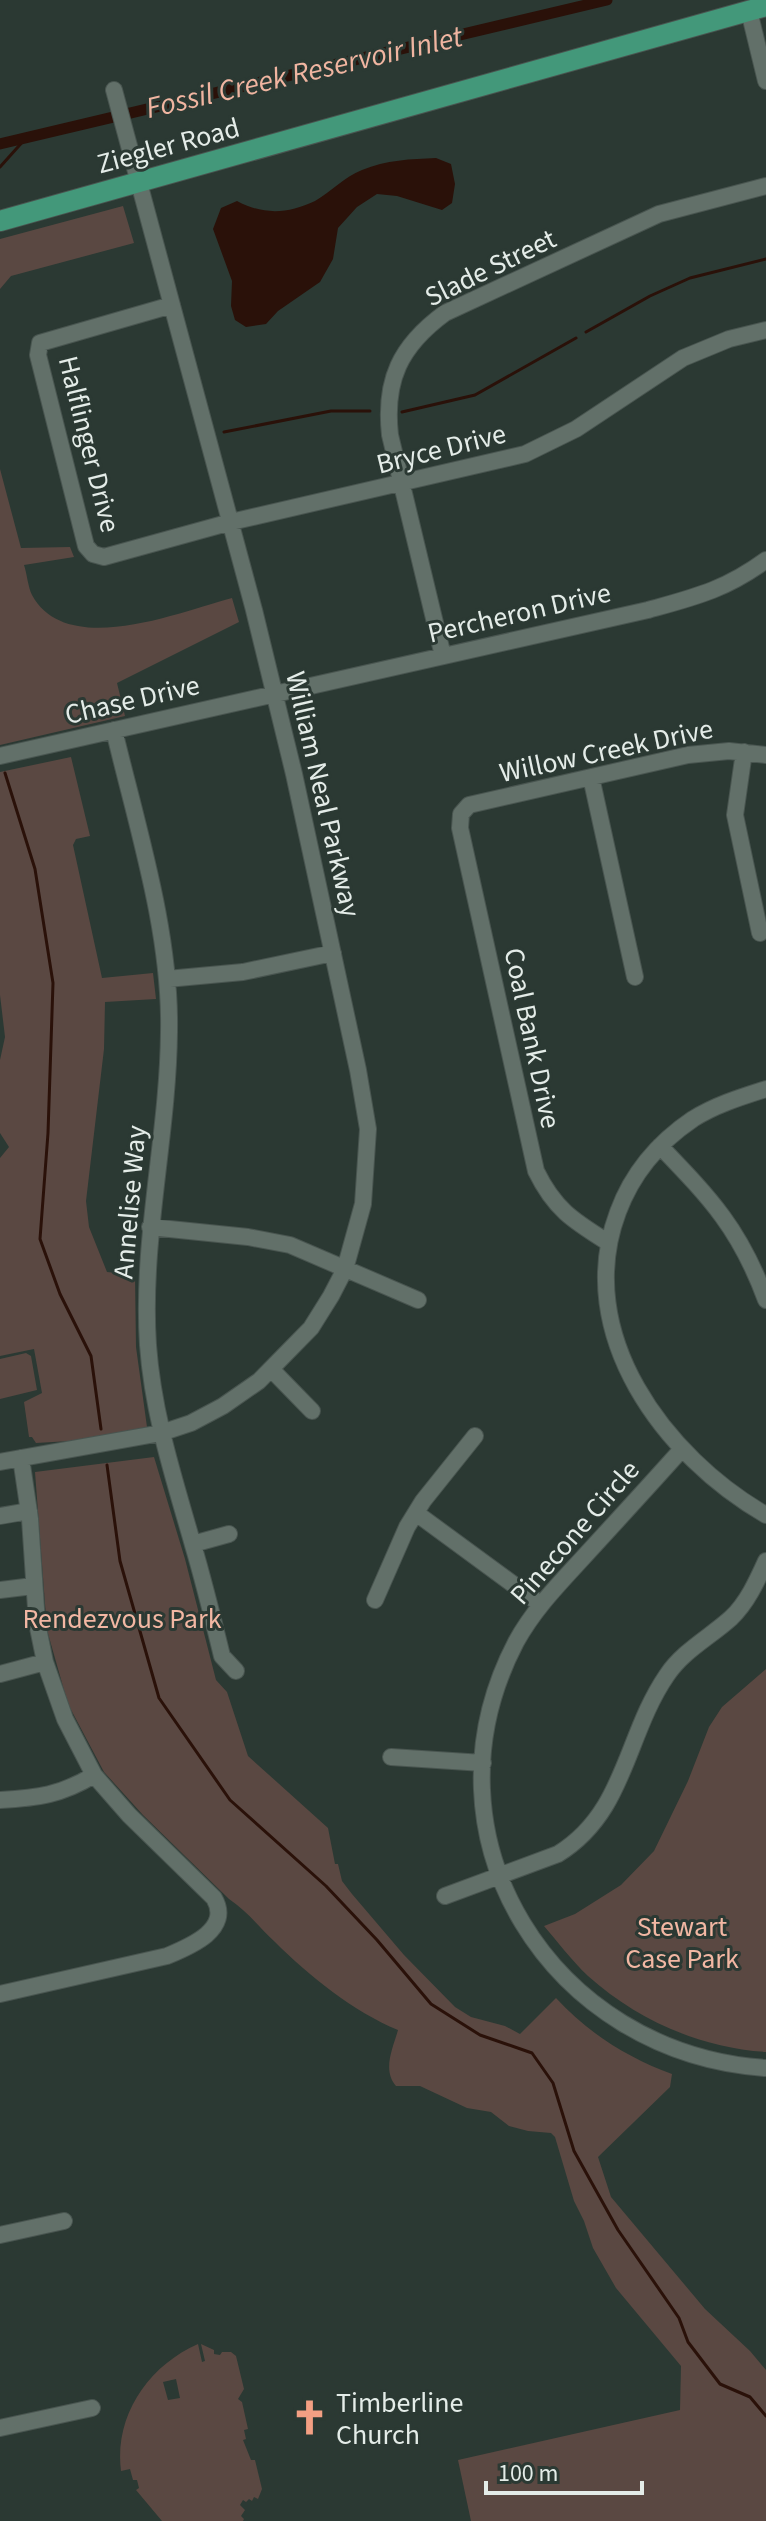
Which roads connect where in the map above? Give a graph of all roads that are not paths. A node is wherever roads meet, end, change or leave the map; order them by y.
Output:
1 (758, 8) edge
2 (766, 81) edge
3 (116, 97) dead end
4 (140, 183) junction
5 (766, 186) edge
6 (0, 221) edge
7 (172, 305) junction
8 (766, 330) edge
9 (401, 485) junction
10 (231, 522) junction
11 (104, 557) joint
12 (766, 560) edge
13 (443, 656) junction
14 (275, 694) junction
15 (114, 730) junction
16 (744, 752) junction
17 (8, 754) edge
18 (766, 755) edge
19 (591, 777) junction
20 (461, 814) joint
21 (760, 933) dead end
22 (333, 953) junction
23 (635, 977) dead end
24 (167, 979) junction
25 (766, 1089) edge
26 (660, 1146) junction
27 (150, 1227) junction
28 (609, 1243) junction
29 (345, 1269) junction
30 (418, 1300) dead end
31 (766, 1300) edge
32 (271, 1369) junction
33 (312, 1411) dead end
34 (161, 1433) junction
35 (475, 1436) dead end
36 (682, 1449) junction
37 (21, 1458) junction
38 (0, 1462) edge
39 (29, 1511) junction
40 (416, 1513) junction
41 (766, 1515) edge
42 (0, 1516) edge
43 (229, 1534) dead end
44 (193, 1544) junction
45 (766, 1561) edge
46 (33, 1586) junction
47 (0, 1590) edge
48 (375, 1600) dead end
49 (540, 1604) junction
50 (45, 1662) junction
51 (236, 1671) dead end
52 (0, 1674) edge
53 (391, 1757) dead end
54 (483, 1763) junction
55 (94, 1775) junction
56 (0, 1800) edge
57 (499, 1876) junction
58 (445, 1896) dead end
59 (0, 1994) edge
60 (766, 2068) edge
61 (64, 2221) dead end
62 (0, 2235) edge
63 (92, 2408) dead end
64 (0, 2428) edge

1 - 2 street
1 - 4 main road, Ziegler Road
3 - 4 street, William Neal Parkway
4 - 6 main road, Ziegler Road
4 - 7 street, William Neal Parkway
5 - 9 street, Slade Street
7 - 10 street, William Neal Parkway
7 - 11 street, Halflinger Drive
8 - 9 street, Bryce Drive
9 - 10 street, Bryce Drive
9 - 13 street, Slade Street
10 - 11 street, Bryce Drive
10 - 14 street, William Neal Parkway
12 - 13 street, Percheron Drive
13 - 14 street, Percheron Drive
14 - 15 street, Chase Drive
14 - 22 street, William Neal Parkway
15 - 17 street, Chase Drive
15 - 24 street, Annelise Way
16 - 18 street, Willow Creek Drive
16 - 19 street, Willow Creek Drive
16 - 21 street
19 - 20 street, Willow Creek Drive
19 - 23 street
20 - 28 street, Coal Bank Drive
22 - 24 street
22 - 29 street, William Neal Parkway
24 - 27 street, Annelise Way
25 - 26 street
26 - 28 street
26 - 31 street
27 - 29 street
27 - 34 street, Annelise Way
28 - 36 street
29 - 30 street
29 - 32 street, William Neal Parkway
32 - 33 street
32 - 34 street, William Neal Parkway
34 - 37 street, William Neal Parkway
34 - 44 street, Annelise Way
35 - 40 street
36 - 41 street
36 - 49 street, Pinecone Circle
37 - 38 street, William Neal Parkway
37 - 39 street
39 - 42 street
39 - 46 street
40 - 48 street
40 - 49 street
43 - 44 street
44 - 51 street, Annelise Way
45 - 57 street
46 - 47 street
46 - 50 street
49 - 54 street, Pinecone Circle
50 - 52 street
50 - 55 street
53 - 54 street
54 - 57 street, Pinecone Circle
55 - 56 street
55 - 59 street
57 - 58 street
57 - 60 street, Pinecone Circle
61 - 62 street
63 - 64 street

